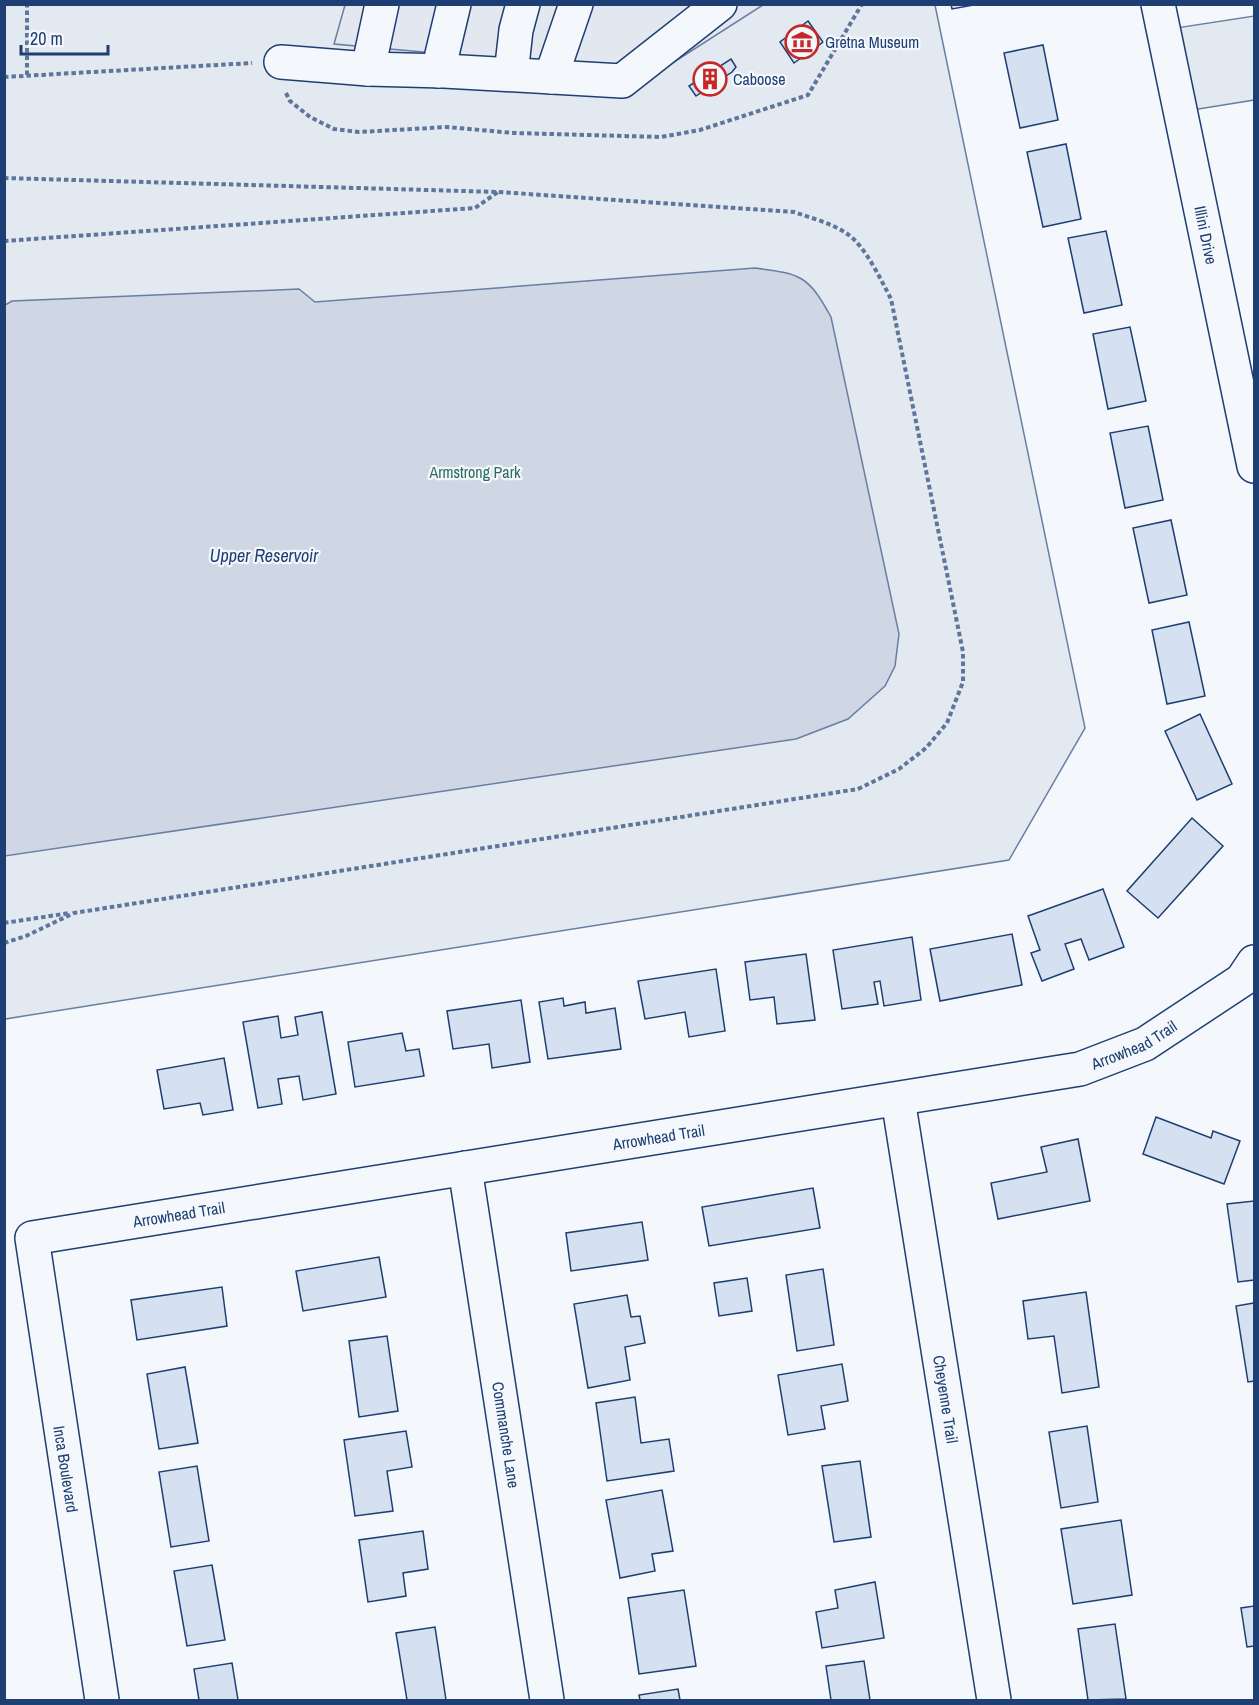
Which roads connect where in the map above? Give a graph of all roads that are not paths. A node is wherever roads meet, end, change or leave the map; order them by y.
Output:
1 (382, 4) edge
2 (454, 4) edge
3 (523, 4) edge
4 (576, 4) edge
5 (720, 4) edge
6 (1158, 4) edge
7 (281, 62) road end
8 (368, 69) junction
9 (438, 71) junction
10 (511, 75) junction
11 (552, 77) junction
12 (1254, 466) edge
13 (1250, 980) edge
14 (898, 1099) junction
15 (465, 1168) junction
16 (32, 1238) joint
17 (102, 1701) edge
18 (548, 1701) edge
19 (994, 1701) edge

1 - 8 street
2 - 9 street
3 - 10 street
4 - 11 street
5 - 11 street
6 - 12 street, Illini Drive
7 - 8 street
8 - 9 street
9 - 10 street
10 - 11 street
13 - 14 street, Arrowhead Trail
14 - 15 street, Arrowhead Trail
14 - 19 street, Cheyenne Trail
15 - 16 street, Arrowhead Trail
15 - 18 street, Commanche Lane
16 - 17 street, Inca Boulevard

